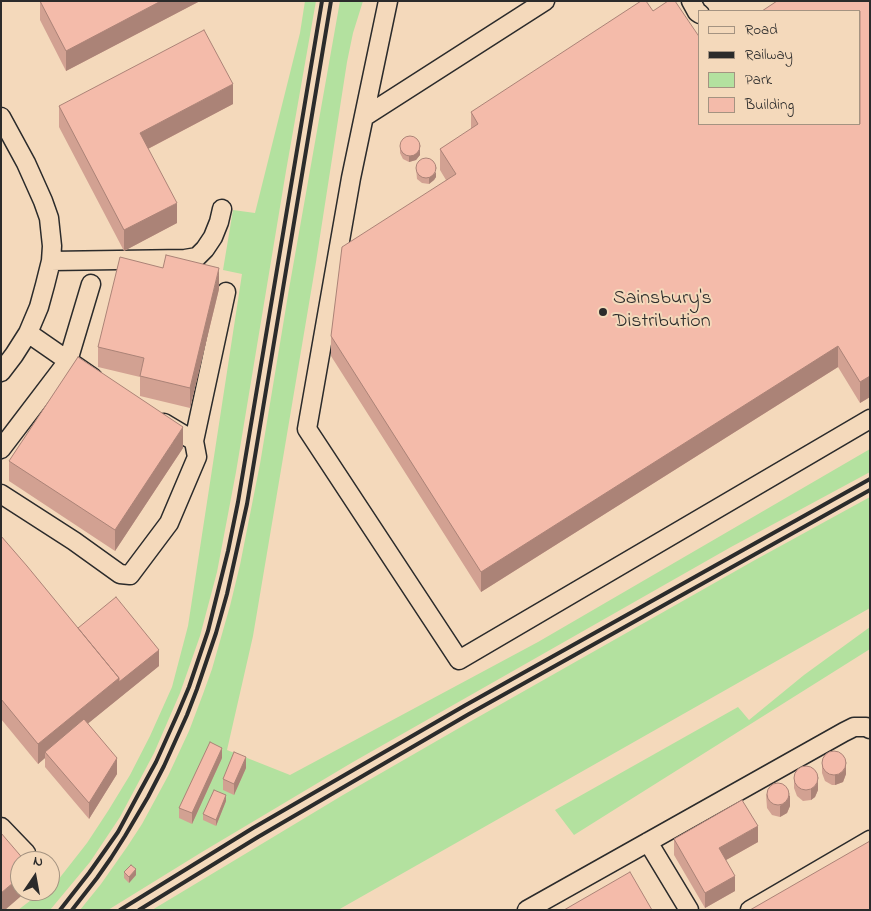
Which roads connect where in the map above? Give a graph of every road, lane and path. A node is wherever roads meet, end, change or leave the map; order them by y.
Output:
1 (388, 1) edge
2 (545, 1) edge
3 (691, 1) edge
4 (698, 12) edge
5 (1, 116) edge
6 (364, 117) junction
7 (222, 209) dead end
8 (50, 261) junction
9 (91, 284) dead end
10 (226, 292) dead end
11 (28, 333) junction
12 (68, 361) junction
13 (1, 372) edge
14 (103, 384) edge
15 (152, 416) edge
16 (870, 420) edge
17 (194, 441) junction
18 (1, 449) edge
19 (1, 494) edge
20 (870, 729) edge
21 (1, 827) edge
22 (870, 840) edge
23 (648, 842) junction
24 (24, 851) edge
25 (527, 910) edge
26 (689, 910) edge
27 (750, 910) edge

1 - 6 street
2 - 6 street
3 - 4 street
5 - 8 street
6 - 16 street
7 - 8 street
8 - 11 street
9 - 12 street
10 - 17 street
11 - 12 street
11 - 13 street
12 - 14 street
12 - 18 street
15 - 17 street
17 - 19 street
20 - 23 street
21 - 24 street
22 - 27 street
23 - 25 street
23 - 26 street

